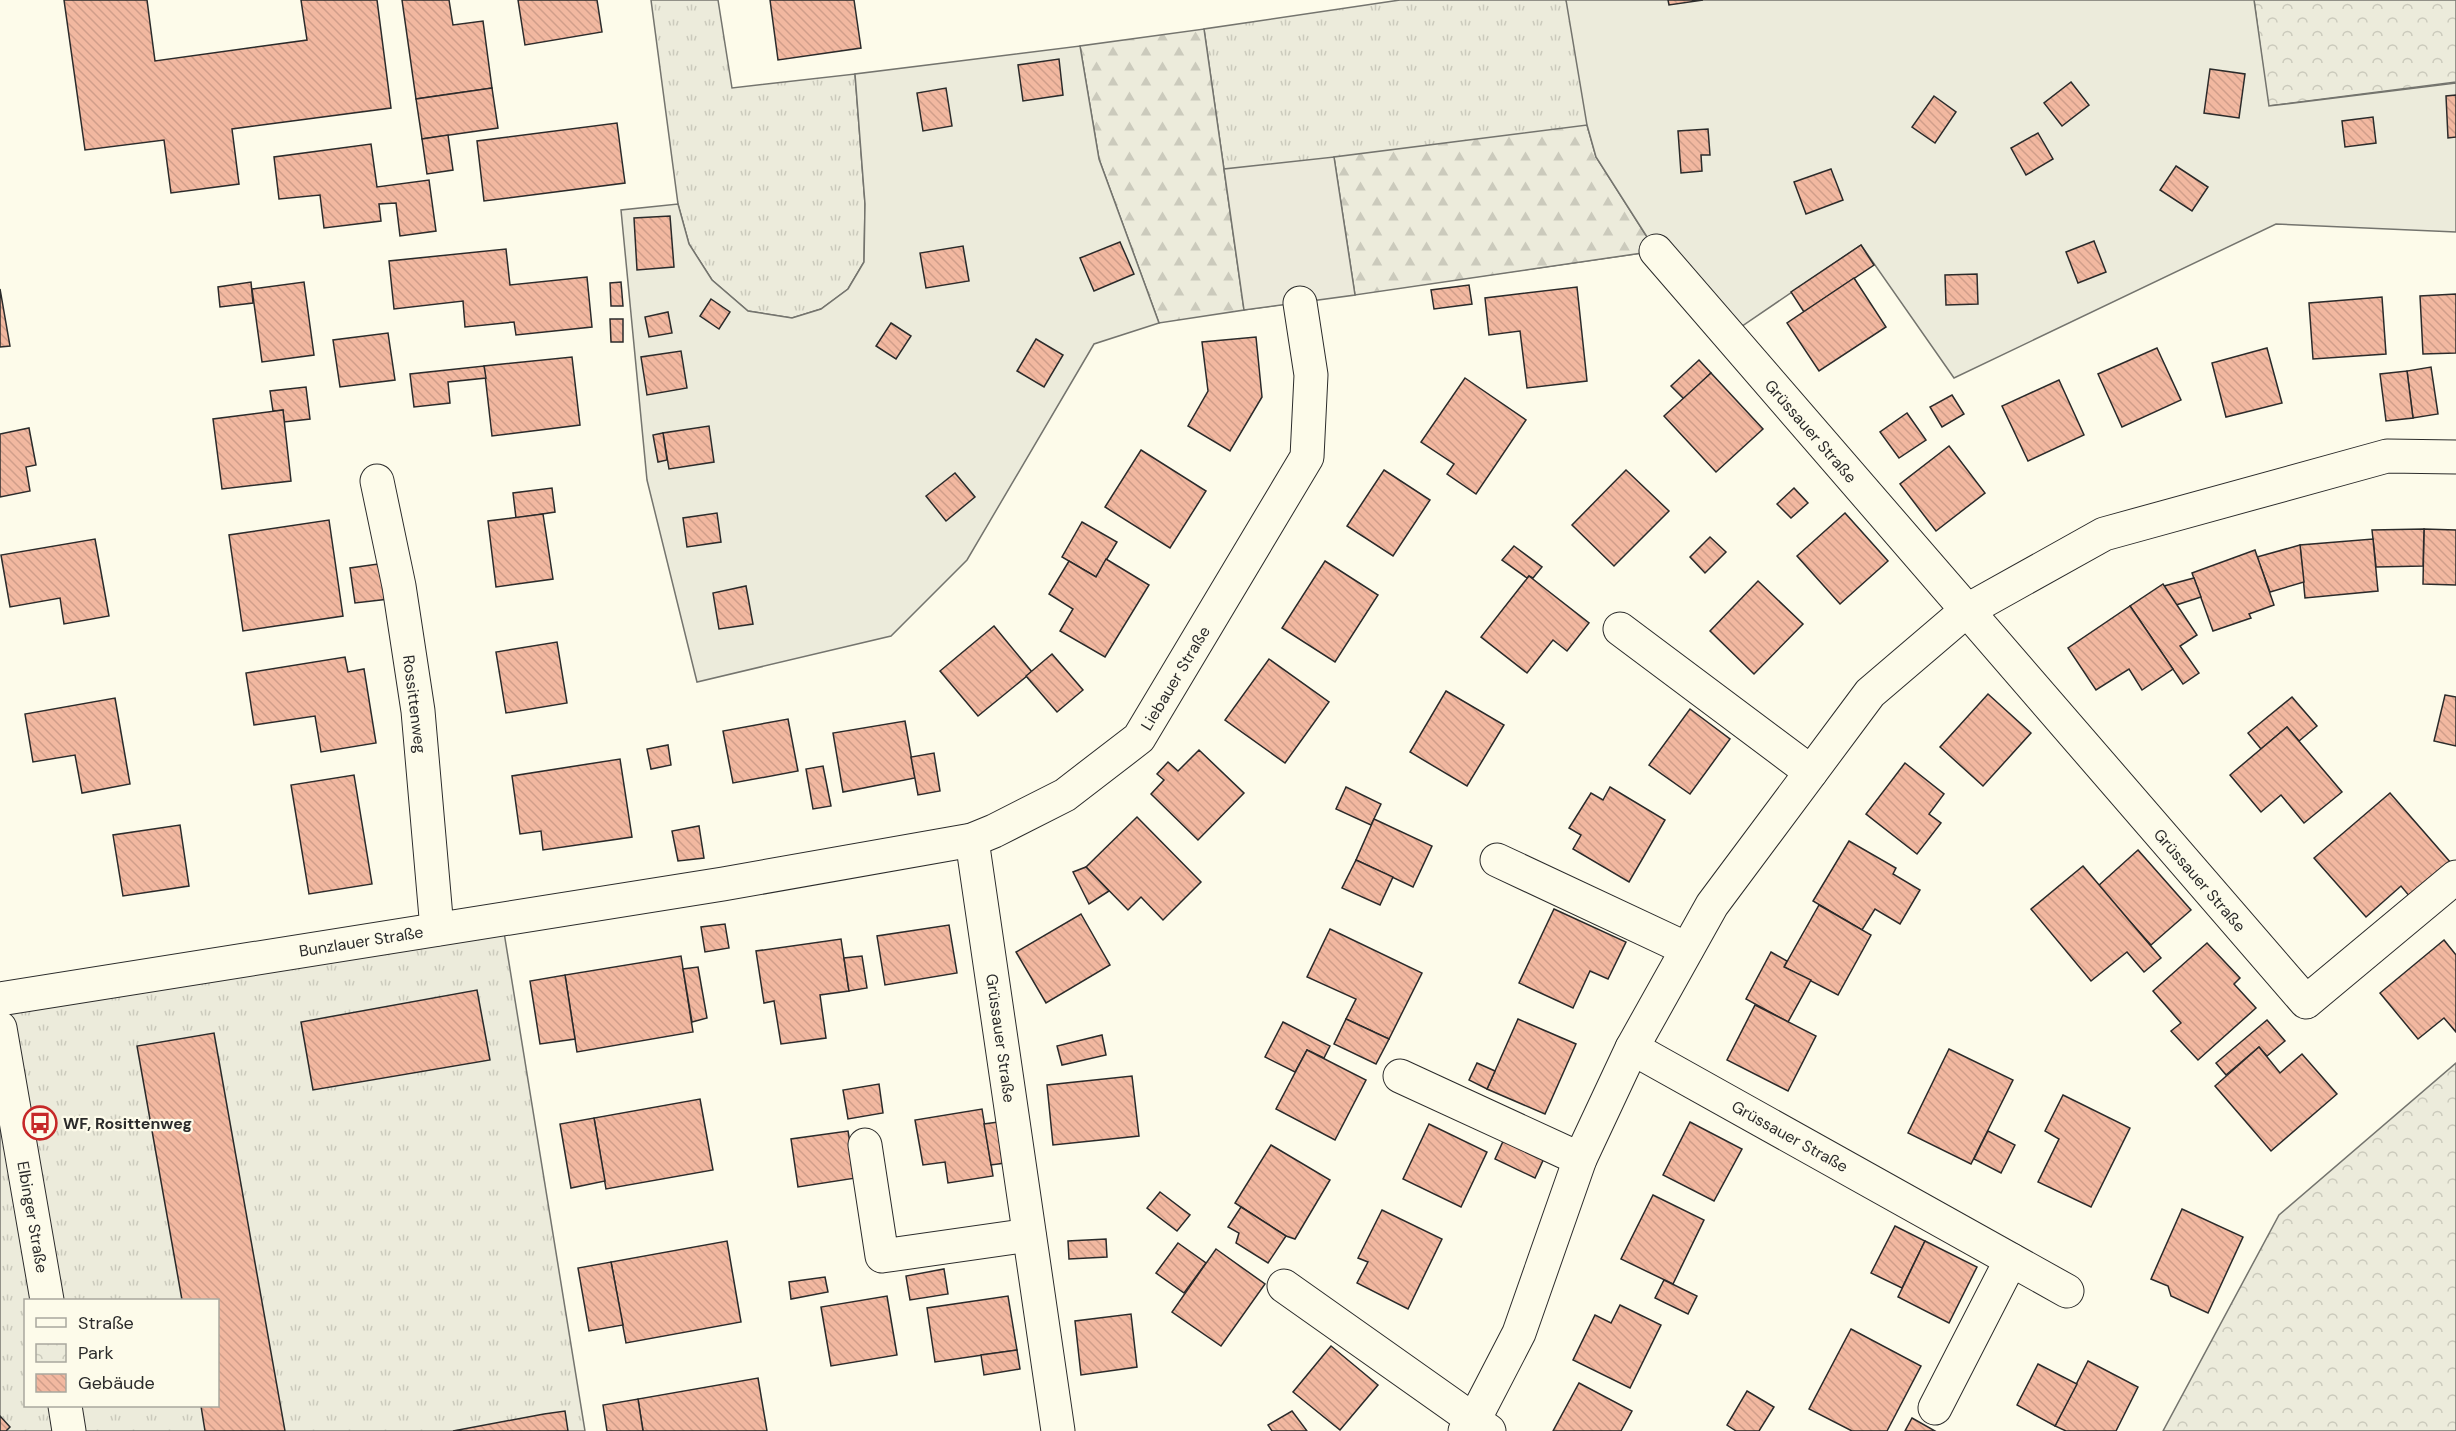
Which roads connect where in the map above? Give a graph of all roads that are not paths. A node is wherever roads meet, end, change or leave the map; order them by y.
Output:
1 (1656, 251) dead end
2 (1300, 303) dead end
3 (2456, 457) edge
4 (377, 481) dead end
5 (1966, 611) junction
6 (1620, 629) dead end
7 (1811, 772) junction
8 (972, 840) junction
9 (1497, 860) dead end
10 (2456, 878) edge
11 (723, 884) joint
12 (437, 929) junction
13 (1687, 949) junction
14 (0, 999) edge
15 (0, 1028) edge
16 (1632, 1048) junction
17 (1400, 1076) dead end
18 (865, 1144) dead end
19 (1580, 1159) junction
20 (1029, 1235) junction
21 (2011, 1260) junction
22 (1284, 1286) dead end
23 (2067, 1291) dead end
24 (47, 1299) edge
25 (64, 1407) edge
26 (1935, 1408) dead end
27 (1476, 1427) edge
28 (69, 1431) edge
29 (1058, 1431) edge

1 - 5 street, Grüssauer Straße
2 - 8 street, Liebauer Straße
3 - 5 street
4 - 12 street, Rossittenweg
5 - 7 street
5 - 10 street, Grüssauer Straße
6 - 7 street
7 - 13 street
8 - 11 street, Liebauer Straße
8 - 20 street, Grüssauer Straße
9 - 13 street
11 - 12 street, Bunzlauer Straße
12 - 14 street, Bunzlauer Straße
13 - 16 street
15 - 24 street, Elbinger Straße
16 - 19 street
16 - 21 street, Grüssauer Straße
17 - 19 street
18 - 20 street
19 - 27 street
20 - 29 street, Grüssauer Straße
21 - 23 street, Grüssauer Straße
21 - 26 street
22 - 27 street
25 - 28 street

